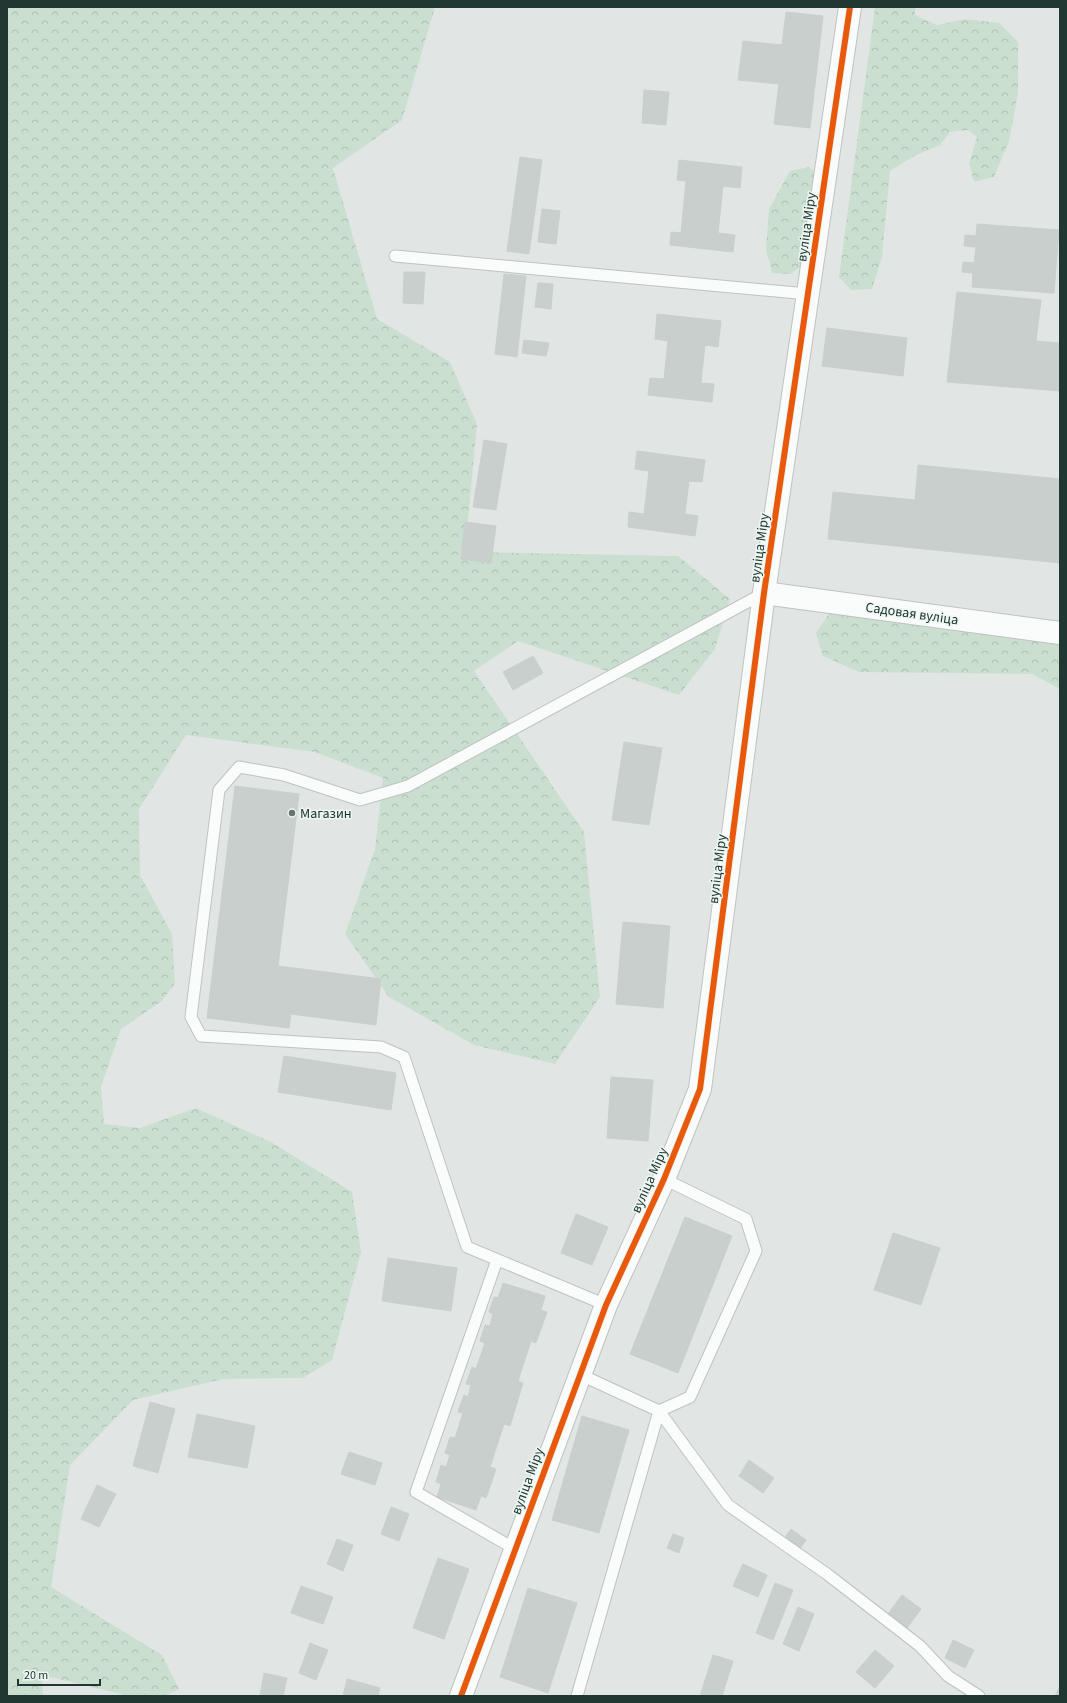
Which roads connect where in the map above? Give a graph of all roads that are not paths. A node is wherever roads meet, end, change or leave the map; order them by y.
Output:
1 (850, 7) edge
2 (395, 256) dead end
3 (808, 294) junction
4 (764, 593) junction
5 (1060, 633) edge
6 (664, 1179) junction
7 (497, 1260) junction
8 (606, 1305) junction
9 (579, 1374) junction
10 (659, 1411) junction
11 (515, 1549) junction
12 (466, 1695) edge
13 (577, 1696) edge
14 (979, 1696) edge

1 - 3 street, вуліца Міру
2 - 3 lane
3 - 4 street, вуліца Міру
4 - 5 street, Садовая вуліца
4 - 6 street, вуліца Міру
4 - 7 lane
6 - 8 street, вуліца Міру
6 - 10 lane
7 - 8 lane
7 - 11 lane
8 - 9 street, вуліца Міру
9 - 10 lane
9 - 11 street, вуліца Міру
10 - 13 lane
10 - 14 lane
11 - 12 street, вуліца Міру

